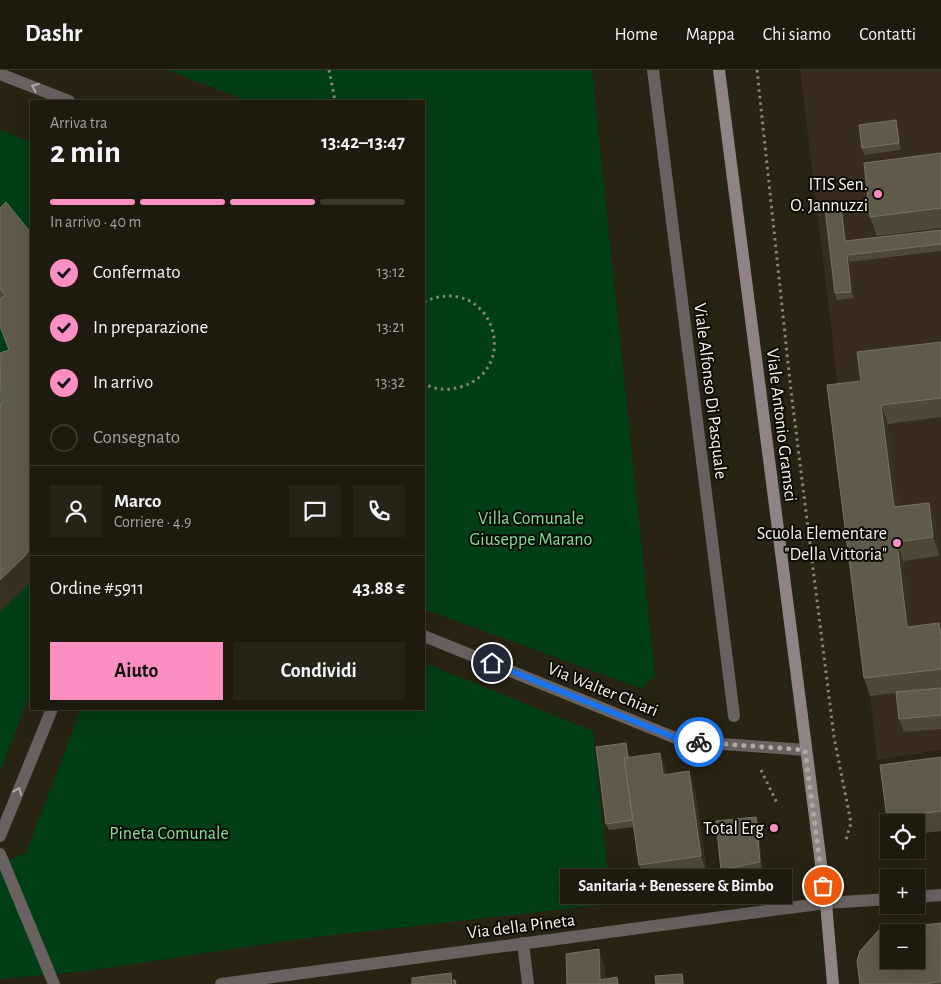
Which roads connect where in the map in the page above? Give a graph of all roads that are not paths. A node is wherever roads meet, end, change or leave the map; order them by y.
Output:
1 (653, 70) edge
2 (719, 70) edge
3 (0, 74) edge
4 (66, 100) edge
5 (425, 636) edge
6 (52, 710) edge
7 (734, 716) dead end
8 (805, 750) junction
9 (0, 836) edge
10 (0, 854) edge
11 (941, 895) edge
12 (925, 896) edge
13 (880, 900) edge
14 (826, 904) junction
15 (523, 944) junction
16 (54, 984) edge
17 (221, 984) edge
18 (528, 984) edge
19 (833, 984) edge

1 - 7 street, Viale Alfonso Di Pasquale
2 - 8 main road, Viale Antonio Gramsci
4 -> 3 street
5 - 8 street, Via Walter Chiari
9 -> 6 street
8 - 14 main road, Viale Antonio Gramsci
10 - 16 street
11 - 12 street
13 - 14 street, Via della Pineta
14 - 15 street, Via della Pineta
14 - 19 main road, Viale Antonio Gramsci
15 - 17 street, Via della Pineta
15 - 18 street

